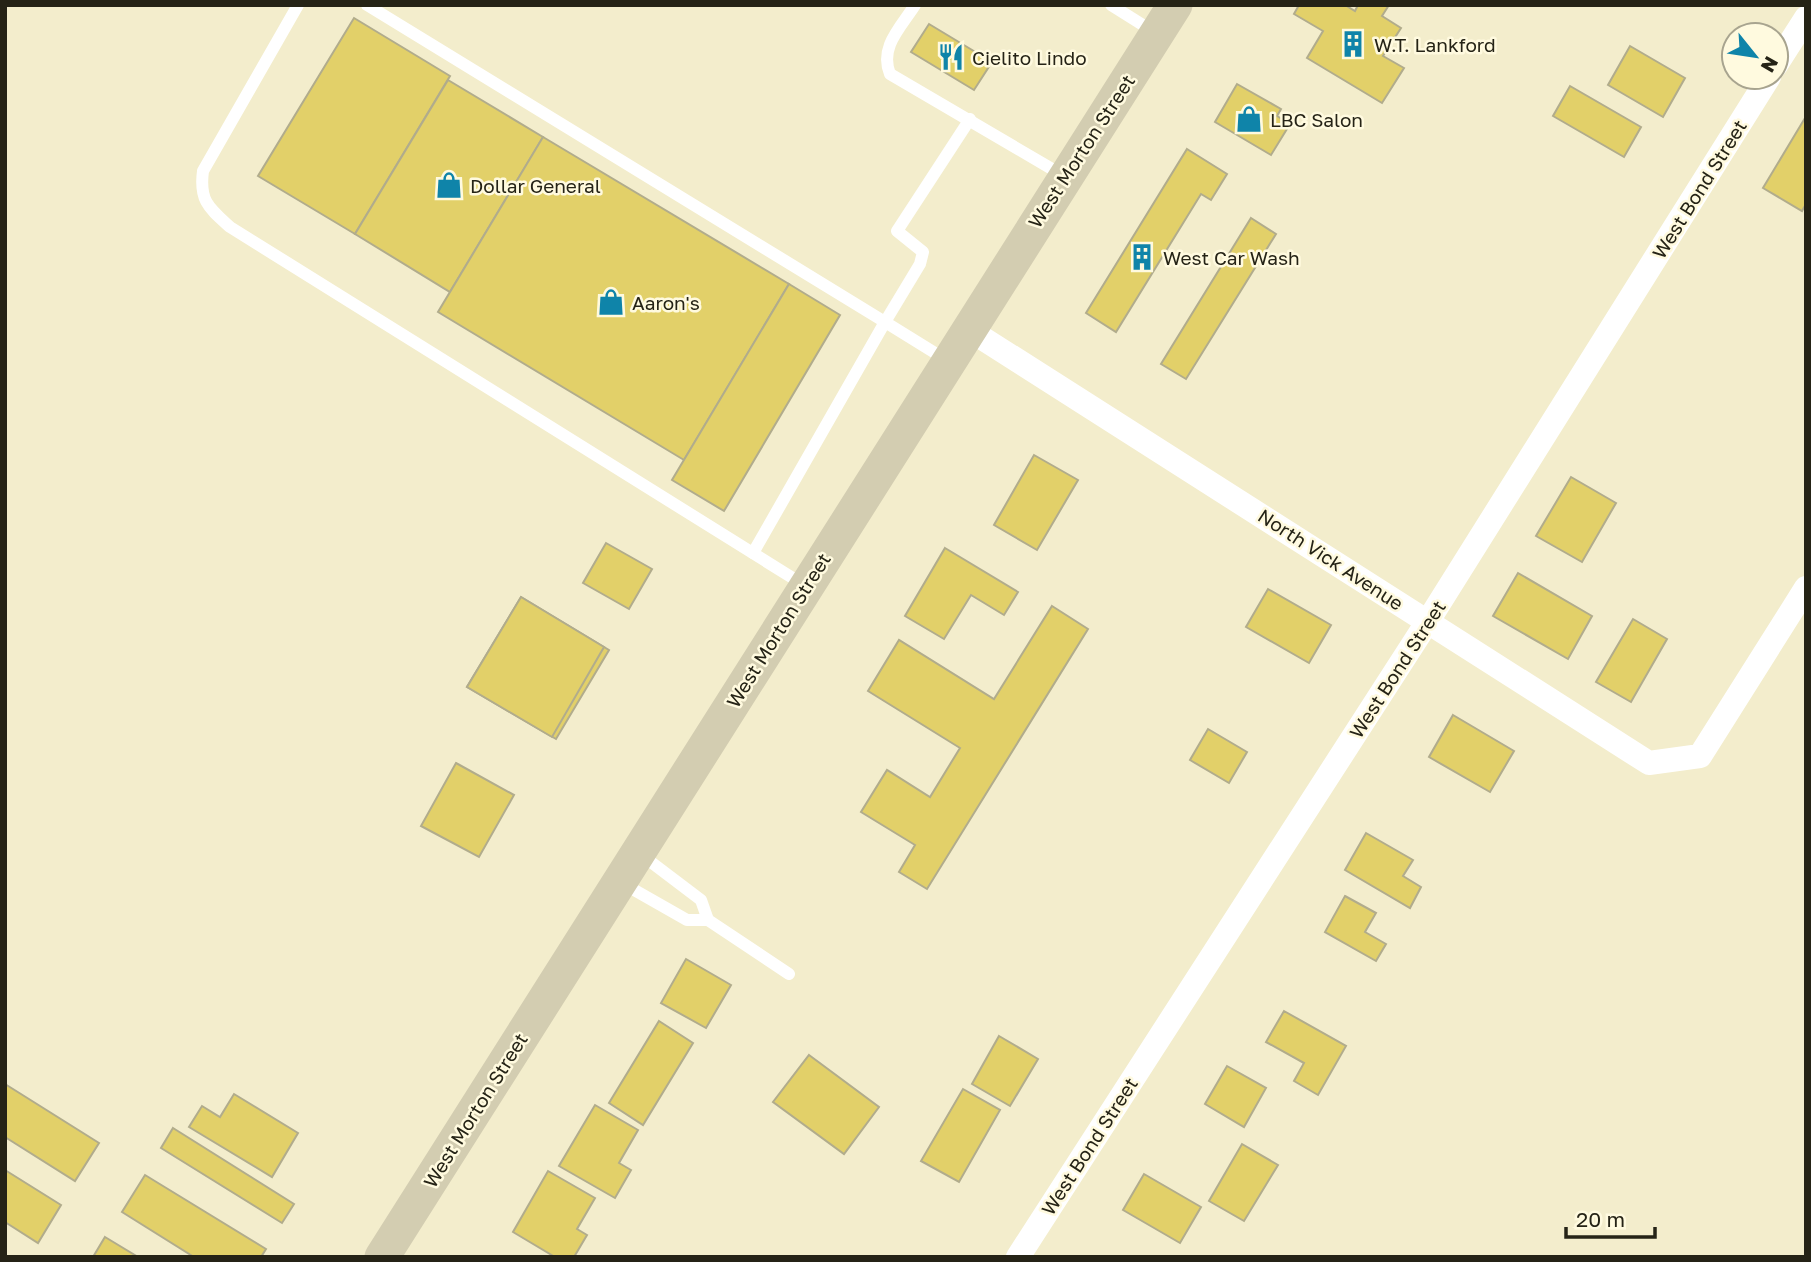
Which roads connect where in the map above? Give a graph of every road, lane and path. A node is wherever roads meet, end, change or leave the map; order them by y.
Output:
1 (298, 5) edge
2 (367, 5) edge
3 (915, 5) edge
4 (1111, 5) edge
5 (1806, 18) edge
6 (1166, 19) edge
7 (1790, 43) edge
8 (1760, 91) edge
9 (970, 120) junction
10 (1065, 176) junction
11 (885, 322) junction
12 (968, 328) junction
13 (948, 361) junction
14 (753, 553) junction
15 (806, 586) junction
16 (1806, 588) edge
17 (1428, 621) junction
18 (638, 852) junction
19 (619, 881) junction
20 (708, 920) junction
21 (789, 974) dead end
22 (382, 1257) edge
23 (1018, 1257) edge

1 - 14 lane
2 - 11 lane
3 - 9 lane
4 - 6 lane
5 - 7 street
6 - 10 main road, West Morton Street
8 - 17 street, West Bond Street
9 - 10 lane
9 - 11 lane
10 - 12 main road, West Morton Street
11 - 13 lane
11 - 14 lane
12 - 13 main road, West Morton Street
12 - 17 street, North Vick Avenue
13 - 15 main road, West Morton Street
14 - 15 lane
15 - 18 main road, West Morton Street
16 - 17 street, North Vick Avenue
17 - 23 street, West Bond Street
18 - 19 main road, West Morton Street
18 - 20 lane
19 - 20 lane
19 - 22 main road, West Morton Street
20 - 21 lane

